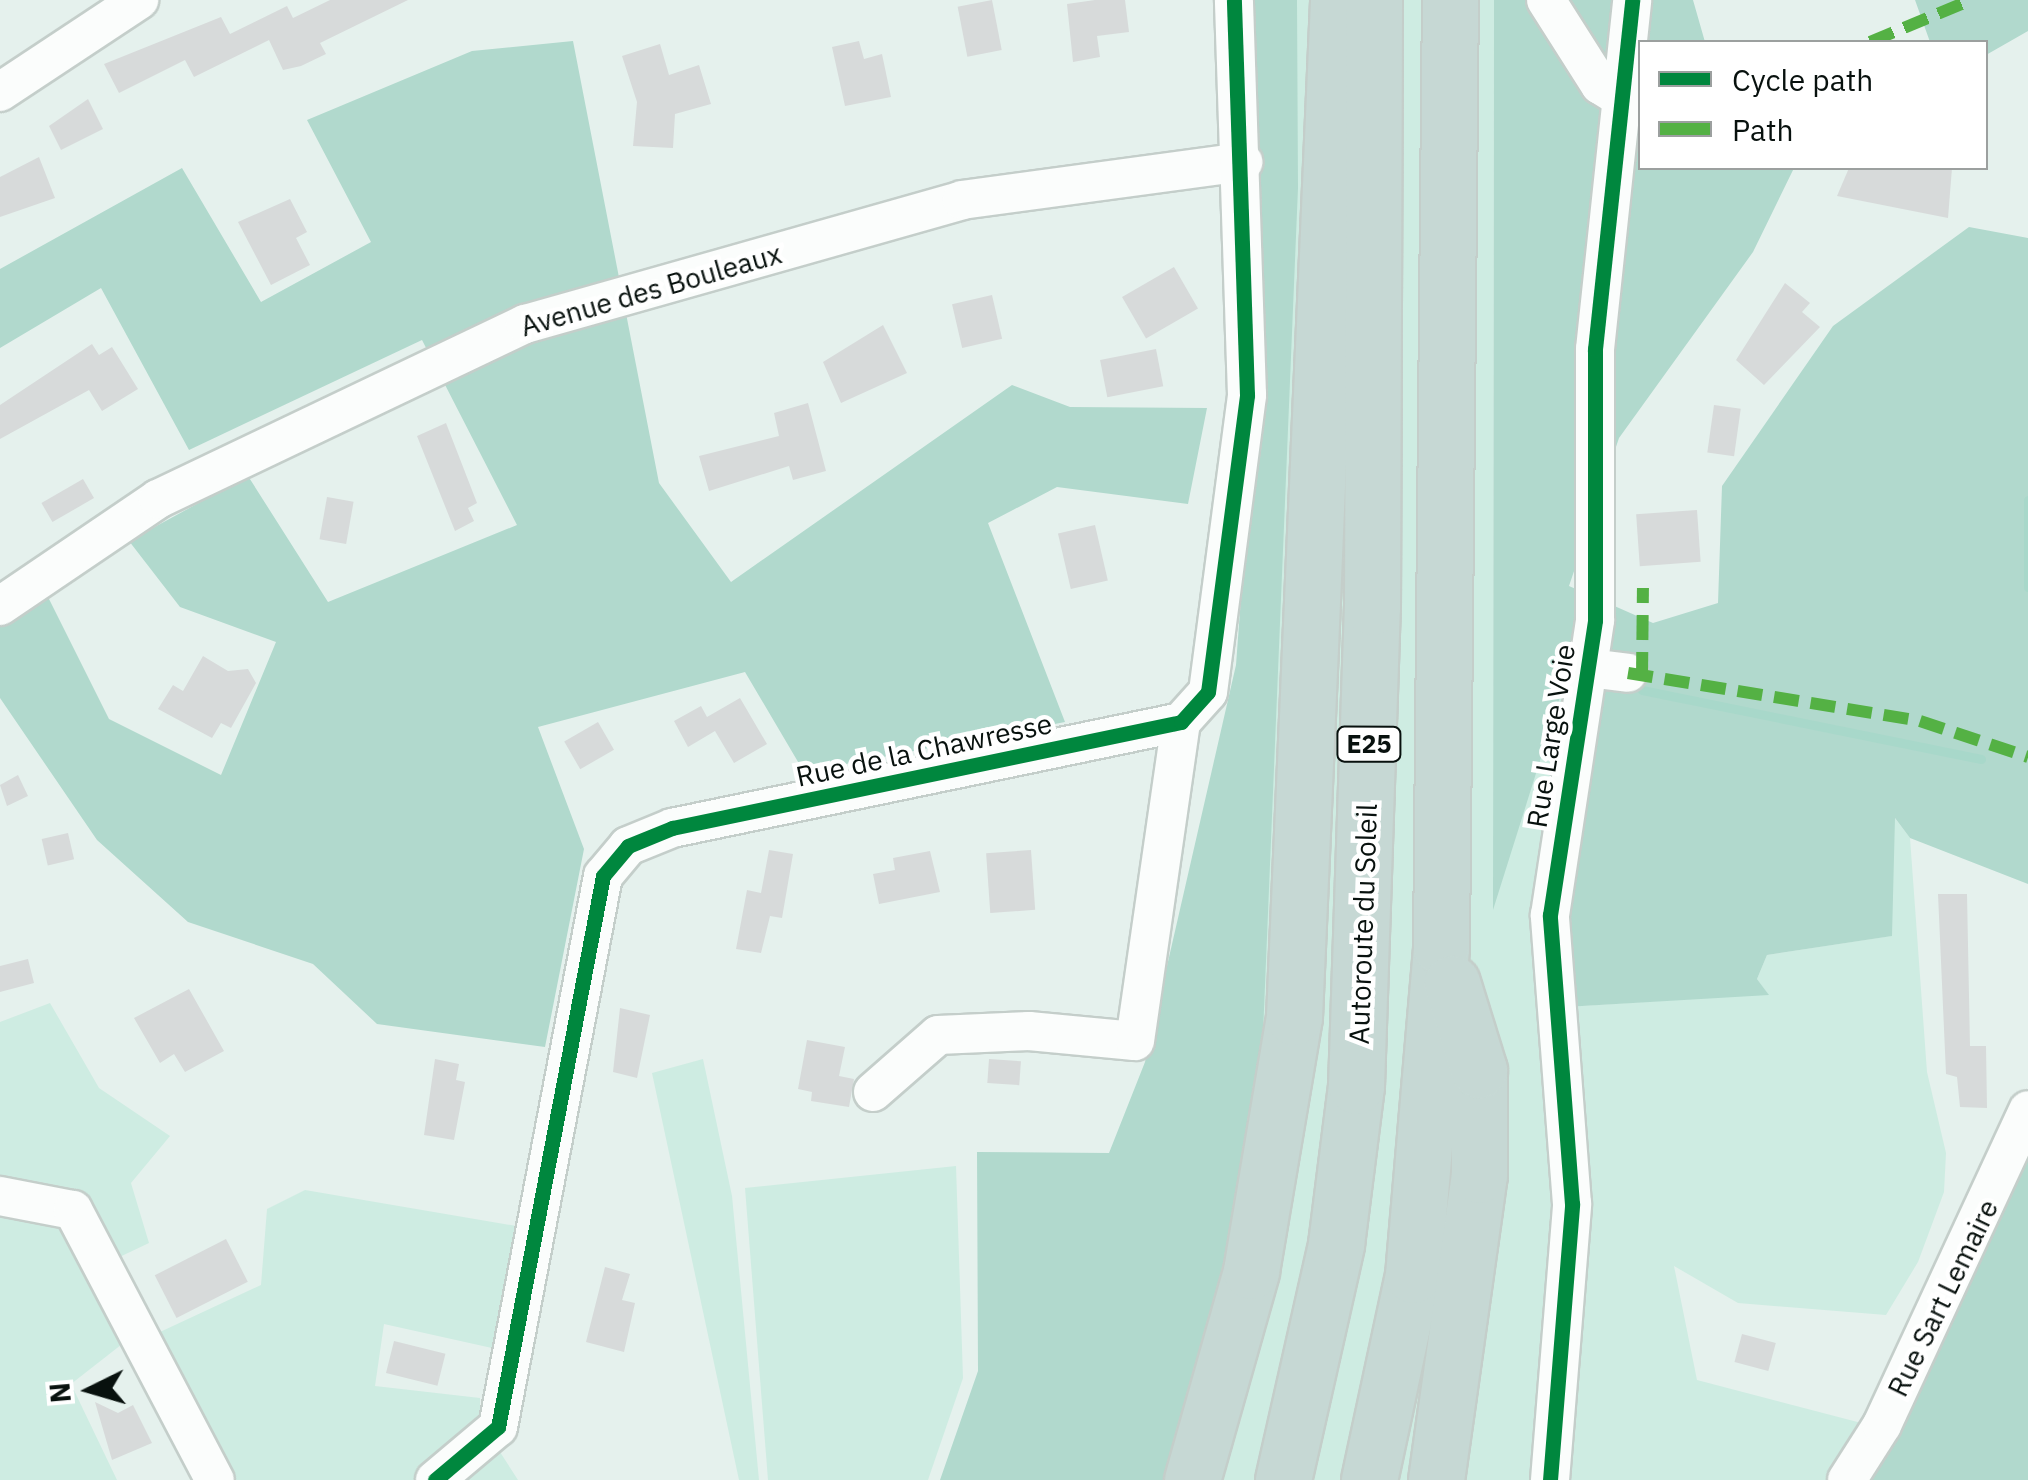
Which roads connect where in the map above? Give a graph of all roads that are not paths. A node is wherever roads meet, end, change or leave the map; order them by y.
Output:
1 (140, 0) edge
2 (1234, 0) edge
3 (1338, 0) edge
4 (1374, 0) edge
5 (1450, 0) edge
6 (1546, 0) edge
7 (1632, 0) edge
8 (0, 92) edge
9 (1621, 98) junction
10 (1244, 162) junction
11 (0, 606) edge
12 (1588, 668) junction
13 (1628, 673) dead end
14 (1181, 722) junction
15 (1441, 947) junction
16 (873, 1092) dead end
17 (2028, 1110) edge
18 (0, 1196) edge
19 (215, 1480) edge
20 (434, 1480) edge
21 (1192, 1480) edge
22 (1283, 1480) edge
23 (1369, 1480) edge
24 (1436, 1480) edge
25 (1550, 1480) edge
26 (1847, 1480) edge

1 - 8 street
2 - 10 street
3 - 21 highway
4 - 22 highway, Autoroute du Soleil / E25
5 - 15 highway, E25
6 - 9 street
7 - 9 street, Rue Large Voie
9 - 12 street, Rue Large Voie
10 - 11 street, Avenue des Bouleaux
10 - 14 street
12 - 13 street
12 - 25 street, Rue Large Voie
14 - 16 street
14 - 20 street, Rue de la Chawresse
15 - 23 highway, E25
15 - 24 highway
17 - 26 street, Rue Sart Lemaire
18 - 19 street

